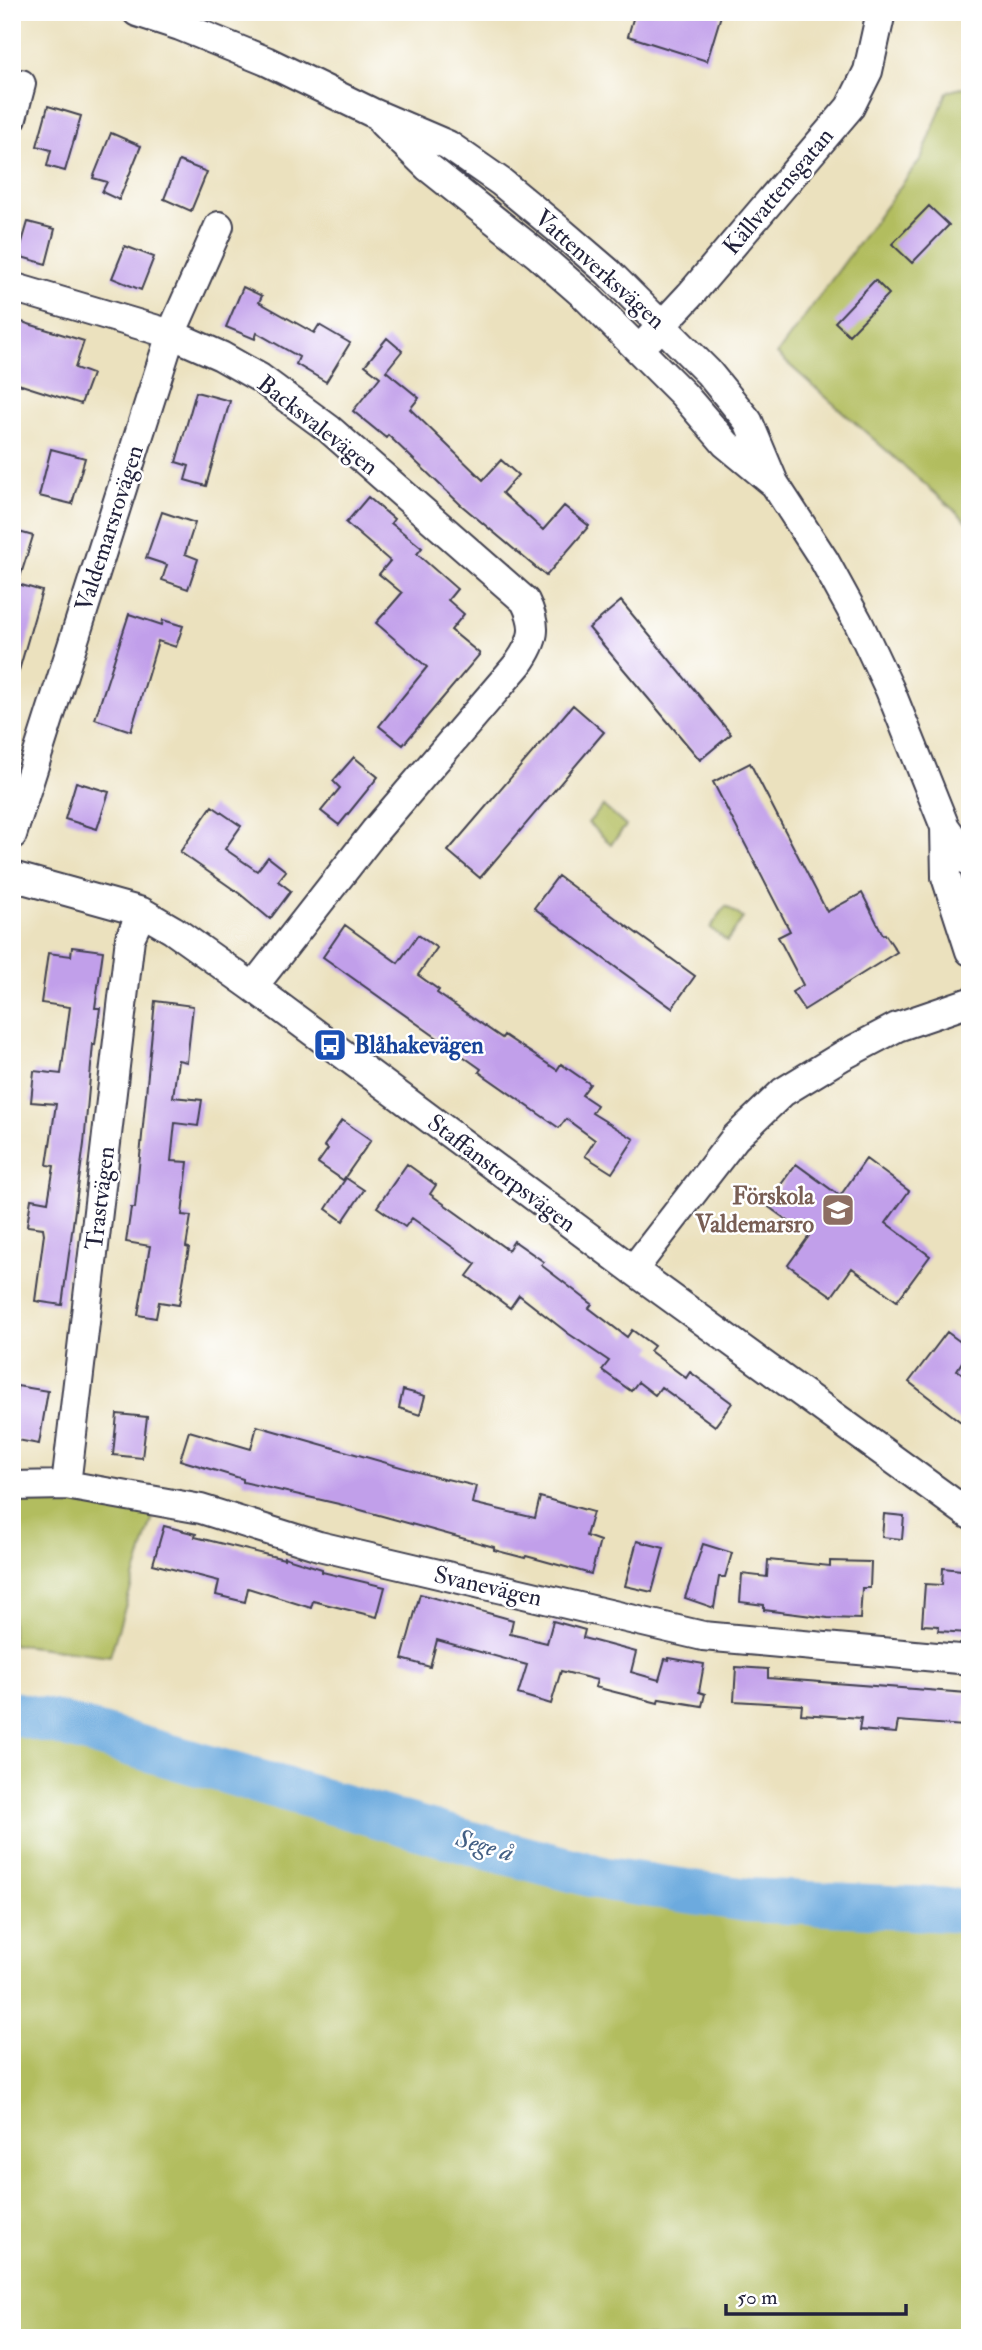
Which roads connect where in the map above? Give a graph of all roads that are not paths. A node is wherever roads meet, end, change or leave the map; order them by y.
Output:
1 (137, 12) edge
2 (881, 12) edge
3 (21, 84) dead end
4 (371, 112) junction
5 (12, 118) edge
6 (219, 226) dead end
7 (12, 287) edge
8 (662, 326) junction
9 (171, 334) junction
10 (638, 349) junction
11 (774, 483) junction
12 (944, 827) junction
13 (12, 835) edge
14 (970, 862) edge
15 (12, 876) edge
16 (142, 912) junction
17 (970, 951) edge
18 (253, 987) junction
19 (970, 1002) edge
20 (633, 1270) junction
21 (66, 1485) junction
22 (12, 1486) edge
23 (970, 1515) edge
24 (970, 1660) edge

1 - 4 street, Vattenverksvägen
2 - 8 street, Källvattensgatan
3 - 5 street
4 - 8 street, Vattenverksvägen
4 - 10 street, Vattenverksvägen
6 - 9 street, Valdemarsrovägen
7 - 9 street, Backsvalevägen
8 - 10 street, Källvattensgatan
8 - 11 street, Vattenverksvägen
9 - 13 street, Valdemarsrovägen
9 - 18 street, Backsvalevägen
10 - 11 street, Vattenverksvägen
11 - 12 street, Vattenverksvägen
12 - 14 street, Vattenverksvägen
12 - 17 street, Vattenverksvägen
15 - 16 street, Staffanstorpsvägen
16 - 18 street, Staffanstorpsvägen
16 - 21 street, Trastvägen
18 - 20 street, Staffanstorpsvägen
19 - 20 street
20 - 23 street, Staffanstorpsvägen
21 - 22 street, Svanevägen
21 - 24 street, Svanevägen

